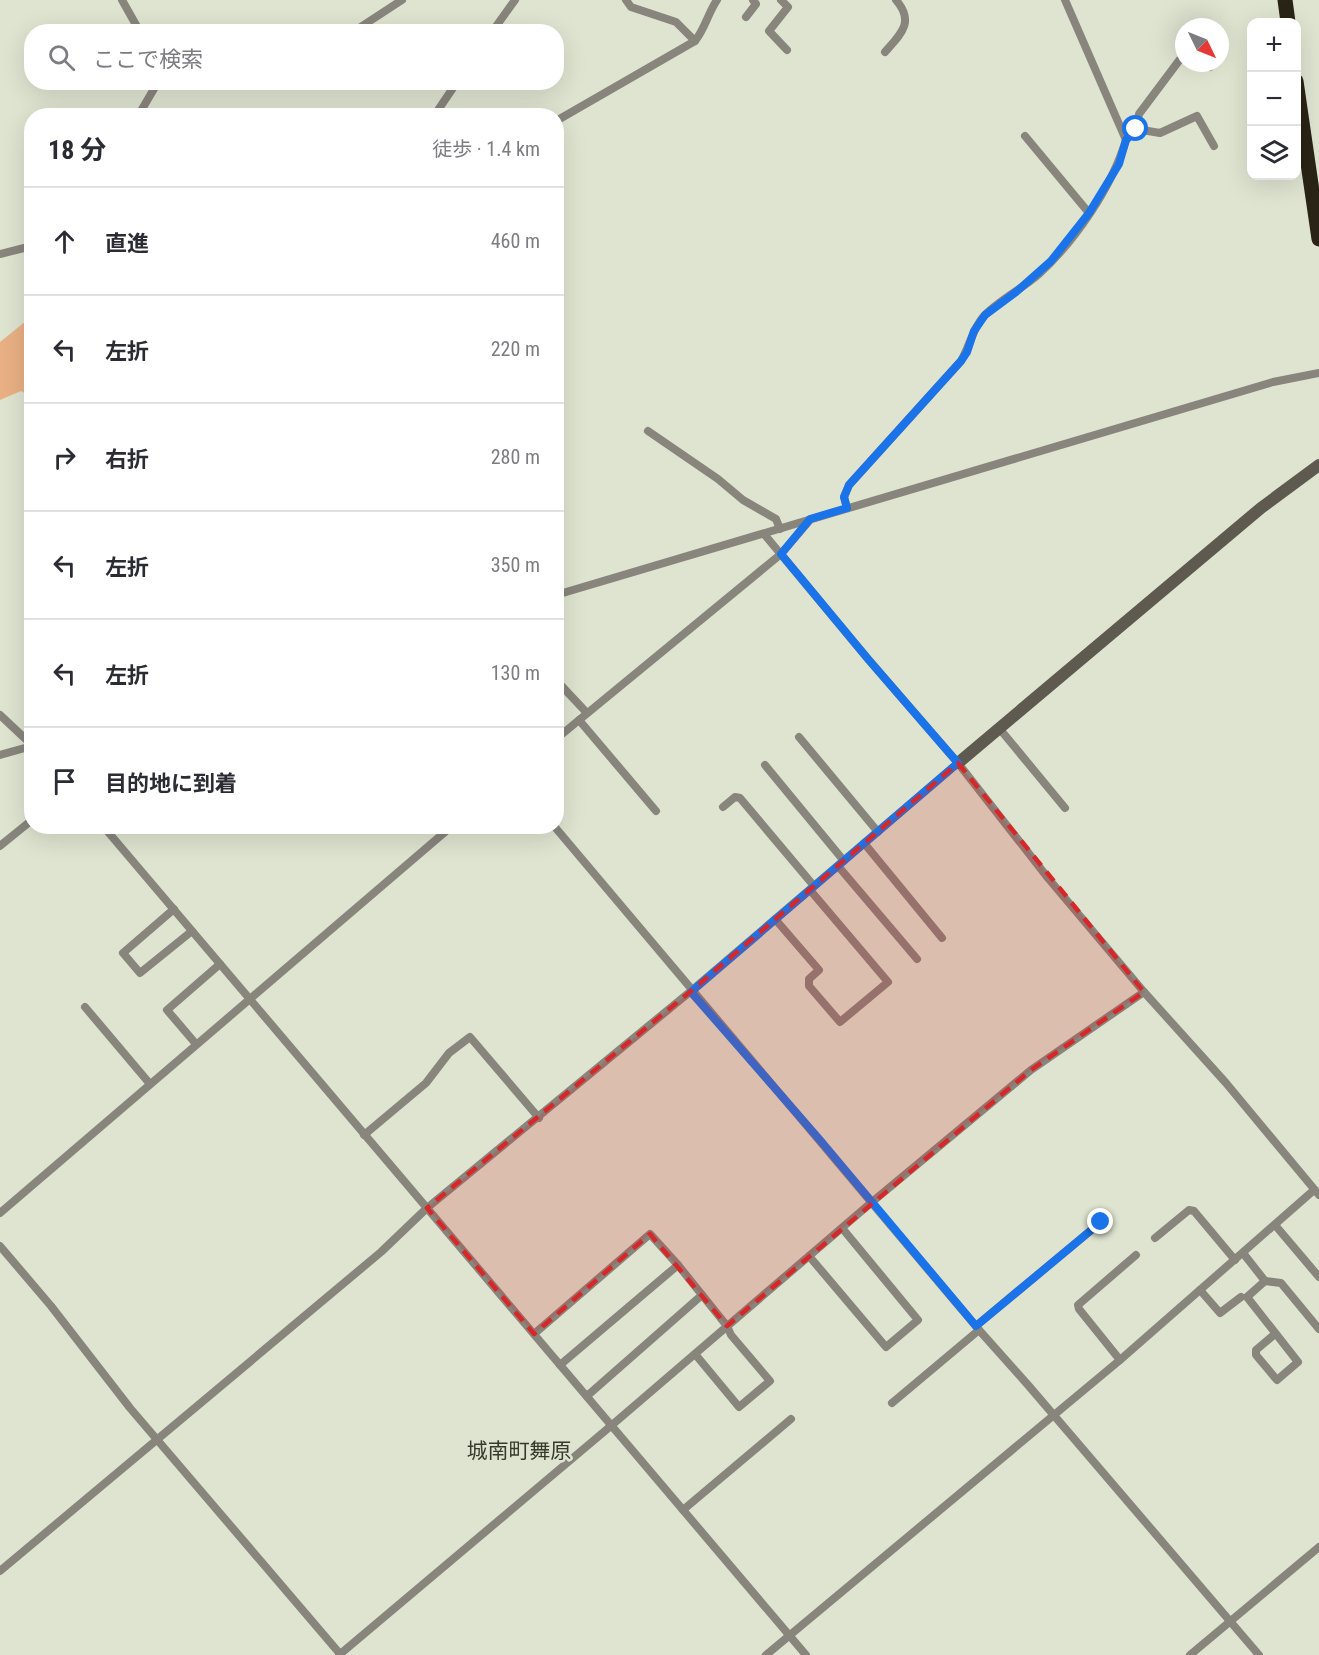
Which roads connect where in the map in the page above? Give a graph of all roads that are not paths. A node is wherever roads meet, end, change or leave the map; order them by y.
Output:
1 (122, 0) edge
2 (402, 0) edge
3 (515, 0) edge
4 (626, 0) edge
5 (717, 0) edge
6 (753, 0) edge
7 (781, 0) edge
8 (896, 0) edge
9 (1065, 0) edge
10 (1285, 0) edge
11 (746, 17) dead end
12 (1287, 18) edge
13 (136, 24) edge
14 (365, 24) edge
15 (498, 24) edge
16 (695, 41) junction
17 (787, 50) dead end
18 (885, 52) dead end
19 (1175, 66) edge
20 (153, 90) edge
21 (452, 90) edge
22 (143, 108) edge
23 (439, 108) edge
24 (1301, 115) edge
25 (564, 116) edge
26 (1136, 129) junction
27 (1025, 136) dead end
28 (1126, 140) junction
29 (1214, 146) dead end
30 (1089, 213) junction
31 (1319, 239) edge
32 (24, 248) edge
33 (0, 254) edge
34 (1319, 374) edge
35 (648, 431) dead end
36 (1319, 465) edge
37 (847, 508) junction
38 (810, 519) junction
39 (780, 529) junction
40 (764, 534) junction
41 (781, 554) junction
42 (564, 593) edge
43 (564, 689) edge
44 (587, 713) junction
45 (0, 715) edge
46 (579, 720) junction
47 (999, 728) junction
48 (564, 732) edge
49 (799, 737) dead end
50 (24, 738) edge
51 (24, 748) edge
52 (0, 755) edge
53 (958, 763) junction
54 (765, 765) dead end
55 (723, 807) dead end
56 (1065, 808) dead end
57 (656, 812) dead end
58 (24, 826) edge
59 (878, 832) junction
60 (111, 834) edge
61 (443, 834) edge
62 (561, 834) edge
63 (864, 843) junction
64 (0, 846) edge
65 (841, 863) junction
66 (812, 888) junction
67 (174, 909) junction
68 (775, 919) junction
69 (192, 931) junction
70 (942, 938) dead end
71 (917, 959) dead end
72 (220, 964) junction
73 (691, 992) junction
74 (1144, 992) junction
75 (249, 999) junction
76 (85, 1007) dead end
77 (196, 1044) junction
78 (150, 1084) junction
79 (538, 1118) junction
80 (364, 1135) junction
81 (1317, 1192) edge
82 (872, 1202) junction
83 (427, 1208) junction
84 (0, 1213) edge
85 (1101, 1222) dead end
86 (1275, 1225) junction
87 (842, 1228) junction
88 (1155, 1238) dead end
89 (0, 1246) edge
90 (1243, 1253) junction
91 (1136, 1255) dead end
92 (809, 1256) junction
93 (1235, 1260) junction
94 (678, 1265) junction
95 (1319, 1277) edge
96 (1265, 1281) junction
97 (1200, 1290) junction
98 (702, 1294) junction
99 (1241, 1297) dead end
100 (727, 1326) junction
101 (977, 1328) junction
102 (1319, 1329) edge
103 (534, 1334) junction
104 (1275, 1334) junction
105 (695, 1354) junction
106 (1120, 1360) junction
107 (560, 1365) junction
108 (587, 1396) junction
109 (892, 1403) dead end
110 (1053, 1415) junction
111 (791, 1419) dead end
112 (612, 1425) junction
113 (157, 1438) junction
114 (683, 1510) junction
115 (1319, 1547) edge
116 (0, 1571) edge
117 (1230, 1621) junction
118 (790, 1636) junction
119 (340, 1654) edge
120 (766, 1655) edge
121 (806, 1655) edge
122 (1190, 1655) edge
123 (1258, 1655) edge

1 - 13 street
2 - 14 street
3 - 15 street
4 - 16 street
5 - 16 street
6 - 11 street
7 - 17 street
8 - 18 street
9 - 28 street
10 - 12 highway
16 - 25 street
19 - 26 street
20 - 22 street
21 - 23 street
24 - 31 highway
26 - 28 street
26 - 29 street
27 - 30 street
28 - 30 street
30 - 37 street
32 - 33 street
34 - 37 street
35 - 39 street
36 - 47 street
37 - 38 street
38 - 39 street
38 - 41 street
39 - 40 street
40 - 41 street
40 - 42 street
41 - 44 street
41 - 53 street
43 - 44 street
44 - 46 street
45 - 50 street
46 - 48 street
46 - 57 street
47 - 53 street
47 - 56 street
49 - 59 street
51 - 52 street
53 - 59 street
53 - 74 street
54 - 65 street
55 - 66 street
58 - 64 street
59 - 63 street
60 - 67 street
61 - 75 street
62 - 73 street
63 - 65 street
63 - 70 street
65 - 66 street
65 - 71 street
66 - 68 street
66 - 68 street
67 - 69 street
67 - 69 street
68 - 73 street
69 - 72 street
72 - 75 street
72 - 77 street
73 - 79 street
73 - 82 street
74 - 81 street
74 - 82 street
75 - 77 street
75 - 80 street
76 - 78 street
77 - 78 street
78 - 84 street
79 - 80 street
79 - 83 street
80 - 83 street
81 - 86 street
82 - 87 street
82 - 101 street
83 - 103 street
83 - 113 street
85 - 101 street
86 - 90 street
86 - 95 street
87 - 92 street
87 - 92 street
88 - 93 street
89 - 113 street
90 - 93 street
90 - 96 street
91 - 106 street
92 - 100 street
93 - 97 street
94 - 98 street
94 - 103 street
94 - 107 street
96 - 102 street
96 - 104 street
97 - 99 street
97 - 106 street
98 - 100 street
98 - 108 street
100 - 105 street
100 - 105 street
101 - 109 street
101 - 110 street
103 - 107 street
104 - 104 street
105 - 112 street
106 - 110 street
107 - 108 street
108 - 112 street
110 - 117 street
110 - 118 street
111 - 114 street
112 - 114 street
112 - 119 street
113 - 116 street
113 - 119 street
114 - 118 street
115 - 117 street
117 - 122 street
117 - 123 street
118 - 120 street
118 - 121 street

